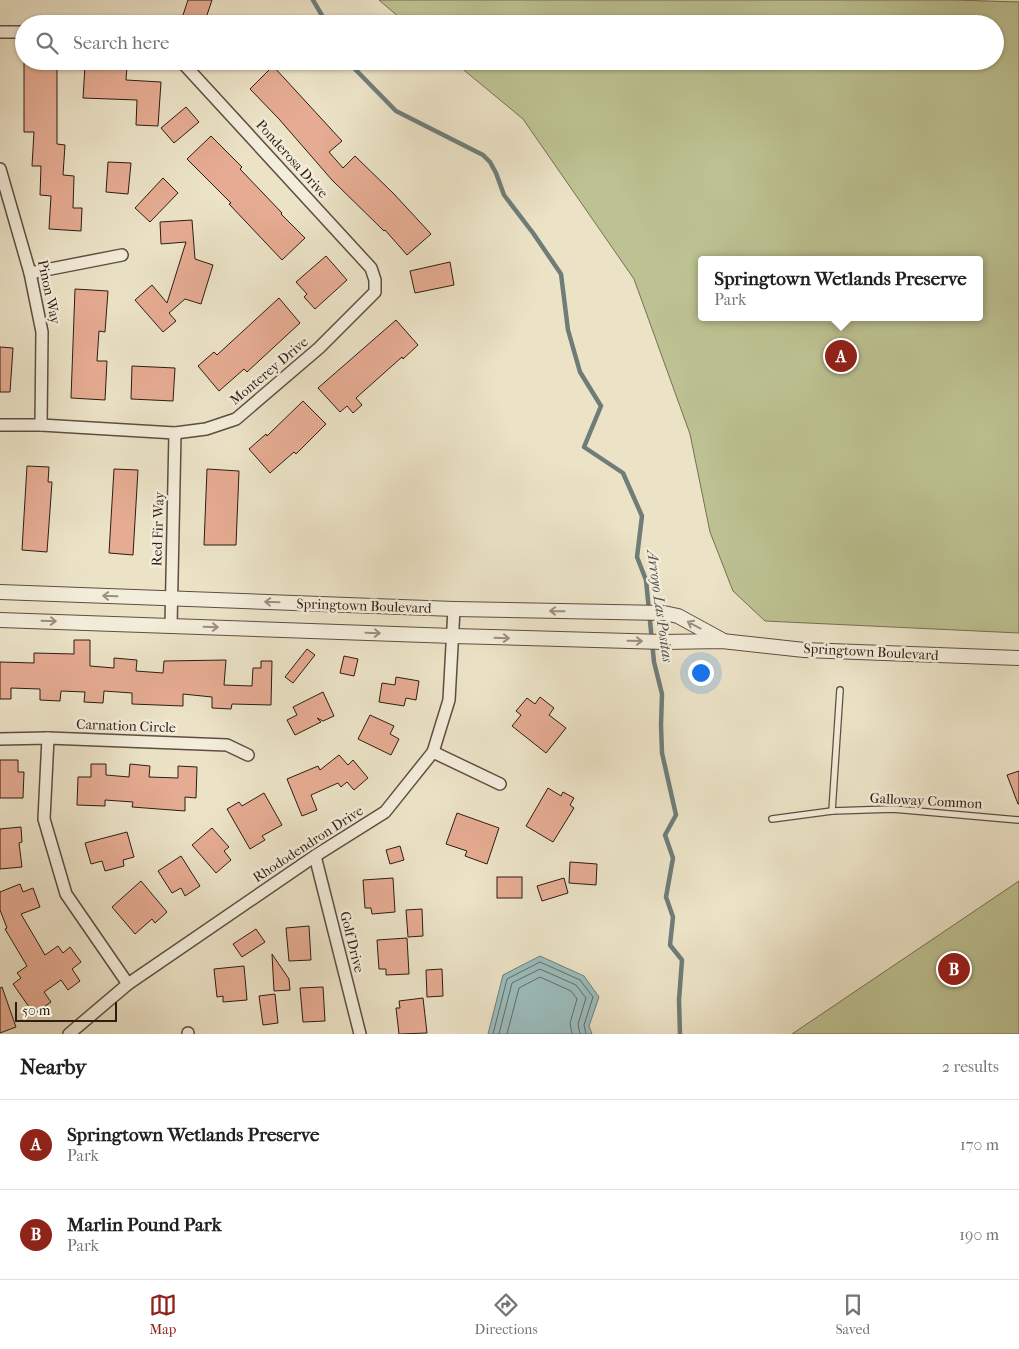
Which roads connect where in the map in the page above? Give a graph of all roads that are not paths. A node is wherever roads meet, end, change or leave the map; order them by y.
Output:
1 (0, 32) edge
2 (15, 32) edge
3 (189, 70) edge
4 (0, 169) edge
5 (122, 255) dead end
6 (30, 273) junction
7 (375, 280) joint
8 (0, 425) edge
9 (41, 425) junction
10 (175, 433) junction
11 (0, 592) edge
12 (172, 598) junction
13 (454, 609) junction
14 (0, 620) edge
15 (171, 626) junction
16 (453, 636) junction
17 (722, 641) junction
18 (1019, 658) edge
19 (840, 690) dead end
20 (48, 738) junction
21 (0, 739) edge
22 (433, 752) junction
23 (248, 755) dead end
24 (500, 784) dead end
25 (832, 811) junction
26 (772, 819) dead end
27 (1019, 820) edge
28 (315, 856) junction
29 (128, 984) junction
30 (69, 1034) edge
31 (360, 1034) edge

1 - 2 street
3 - 7 street, Ponderosa Drive
4 - 6 street, Pinon Way
5 - 6 street
6 - 9 street, Pinon Way
7 - 10 street, Monterey Drive
8 - 9 street, Monterey Drive
9 - 10 street, Monterey Drive
10 - 12 street, Red Fir Way
12 -> 11 street, Springtown Boulevard
13 -> 12 street, Springtown Boulevard
12 - 15 street, Red Fir Way
13 - 16 street, Rhododendron Drive
17 -> 13 street, Springtown Boulevard
14 -> 15 street, Springtown Boulevard
15 -> 16 street, Springtown Boulevard
16 -> 17 street, Springtown Boulevard
16 - 22 street, Rhododendron Drive
17 - 18 street, Springtown Boulevard
19 - 25 lane
20 - 21 street, Carnation Circle
20 - 23 street, Carnation Circle
20 - 29 street
22 - 24 street
22 - 28 street, Rhododendron Drive
25 - 26 lane, Galloway Common
25 - 27 lane, Galloway Common
28 - 29 street, Rhododendron Drive
28 - 31 street, Golf Drive
29 - 30 street, Rhododendron Drive

